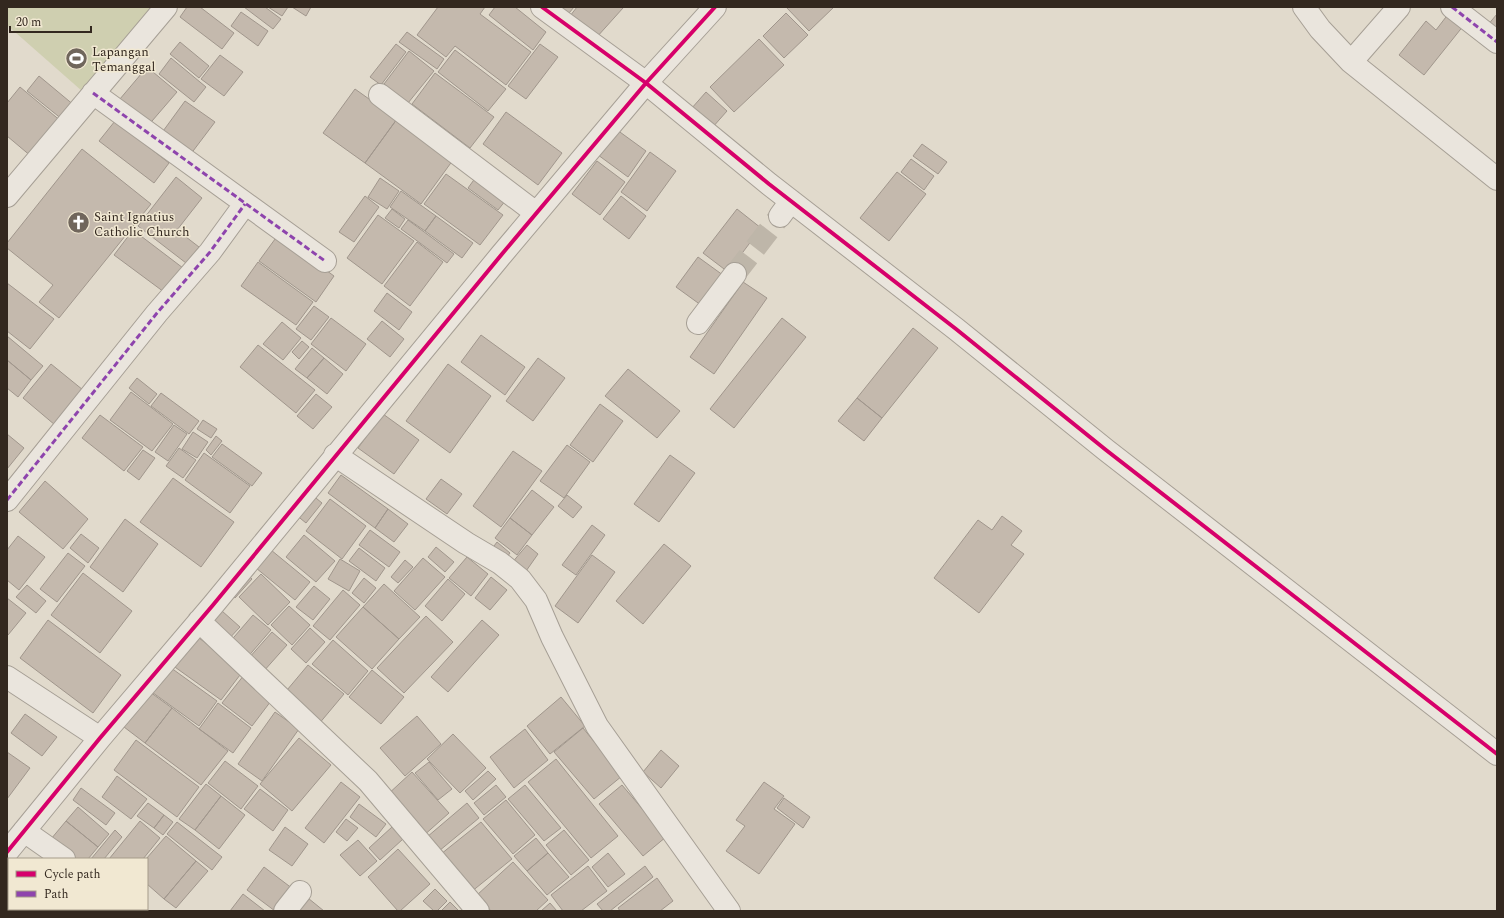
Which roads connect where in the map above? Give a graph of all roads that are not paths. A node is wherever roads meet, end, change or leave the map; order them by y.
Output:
1 (166, 7) edge
2 (542, 7) edge
3 (715, 7) edge
4 (1304, 7) edge
5 (1399, 7) edge
6 (1452, 7) edge
7 (1497, 42) edge
8 (1351, 62) junction
9 (646, 83) junction
10 (93, 93) junction
11 (380, 94) dead end
12 (1497, 179) edge
13 (7, 196) edge
14 (245, 204) junction
15 (536, 213) junction
16 (324, 261) dead end
17 (735, 274) tunnel mouth
18 (698, 323) dead end
19 (335, 455) junction
20 (7, 500) edge
21 (199, 621) junction
22 (7, 677) edge
23 (100, 738) junction
24 (1497, 754) edge
25 (24, 831) junction
26 (7, 852) edge
27 (63, 858) edge
28 (300, 892) dead end
29 (285, 911) edge
30 (478, 911) edge
31 (729, 911) edge

1 - 10 street
2 - 9 street
3 - 9 street
4 - 8 street
5 - 8 street
6 - 7 street
8 - 12 street
9 - 15 street
9 - 24 street
10 - 13 street
10 - 14 street
11 - 15 street
14 - 16 street
14 - 20 street
15 - 19 street
17 - 18 street
19 - 21 street
19 - 31 street
21 - 23 street
21 - 30 street
22 - 23 street
23 - 25 street
25 - 26 street
25 - 27 street
28 - 29 street

